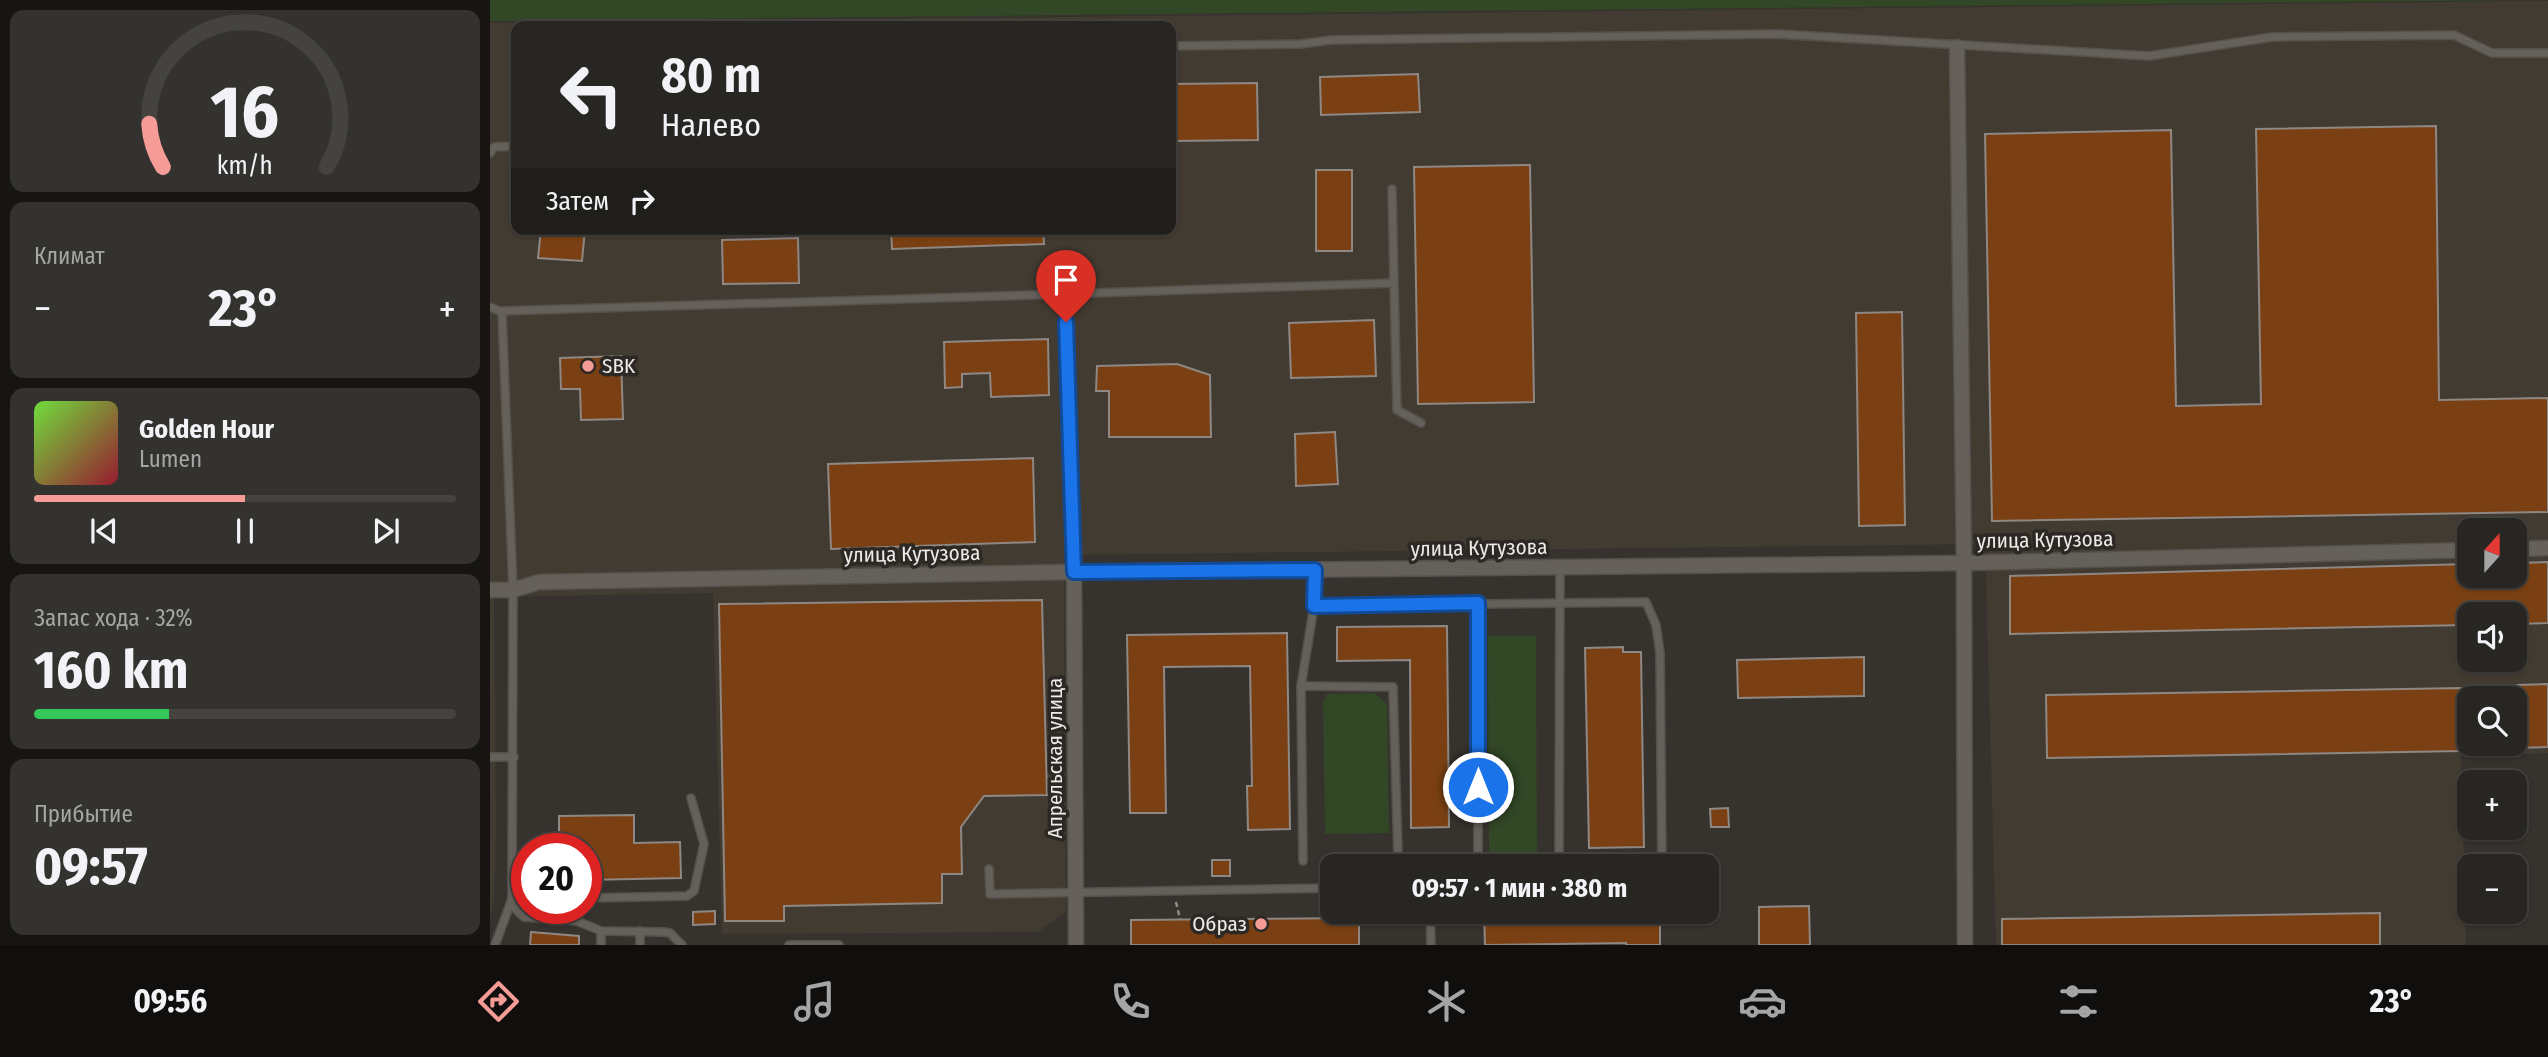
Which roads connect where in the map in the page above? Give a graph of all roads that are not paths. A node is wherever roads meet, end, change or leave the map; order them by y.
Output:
1 (1176, 46) edge
2 (1957, 47) junction
3 (2548, 53) edge
4 (511, 146) edge
5 (490, 153) edge
6 (1392, 190) dead end
7 (1394, 283) junction
8 (1065, 294) junction
9 (490, 307) edge
10 (502, 312) junction
11 (1421, 423) dead end
12 (2548, 548) edge
13 (2527, 549) edge
14 (2457, 550) edge
15 (1964, 563) junction
16 (1560, 568) junction
17 (1315, 570) junction
18 (1074, 572) junction
19 (490, 590) edge
20 (513, 590) junction
21 (1560, 602) junction
22 (1478, 603) junction
23 (1314, 606) junction
24 (1301, 686) junction
25 (490, 757) edge
26 (514, 757) junction
27 (691, 798) dead end
28 (512, 833) edge
29 (1398, 854) edge
30 (1479, 854) edge
31 (1559, 854) edge
32 (1662, 854) edge
33 (1303, 861) dead end
34 (989, 869) dead end
35 (1320, 888) edge
36 (1077, 892) junction
37 (602, 898) edge
38 (511, 902) edge
39 (584, 924) edge
40 (1430, 924) edge
41 (601, 931) junction
42 (640, 931) junction
43 (495, 945) edge
44 (601, 945) edge
45 (640, 945) edge
46 (682, 945) edge
47 (789, 945) edge
48 (833, 945) edge
49 (839, 945) edge
50 (1076, 945) edge
51 (1431, 945) edge
52 (1965, 945) edge

1 - 2 lane
2 - 3 lane
2 - 15 street
4 - 5 lane
6 - 7 lane
7 - 8 lane
7 - 11 lane
8 - 10 lane
8 - 18 lane
9 - 10 lane
10 - 20 lane
12 - 13 street
14 - 15 street, улица Кутузова
15 - 16 street, улица Кутузова
15 - 52 street
16 - 17 street, улица Кутузова
16 - 21 lane
17 - 18 street, улица Кутузова
17 - 23 lane
18 - 20 street, улица Кутузова
18 - 36 street, Апрельская улица
19 - 20 street, улица Кутузова
20 - 26 lane
21 - 22 lane
21 - 31 lane
21 - 32 lane
22 - 23 lane
22 - 30 lane
23 - 24 lane
24 - 29 lane
24 - 33 lane
25 - 26 lane
26 - 28 lane
27 - 37 lane
34 - 36 lane
35 - 36 lane
36 - 50 street, Апрельская улица
38 - 43 lane
39 - 41 lane
40 - 51 lane
41 - 42 lane
41 - 44 lane
42 - 45 lane
42 - 46 lane
47 - 48 lane
48 - 49 lane

